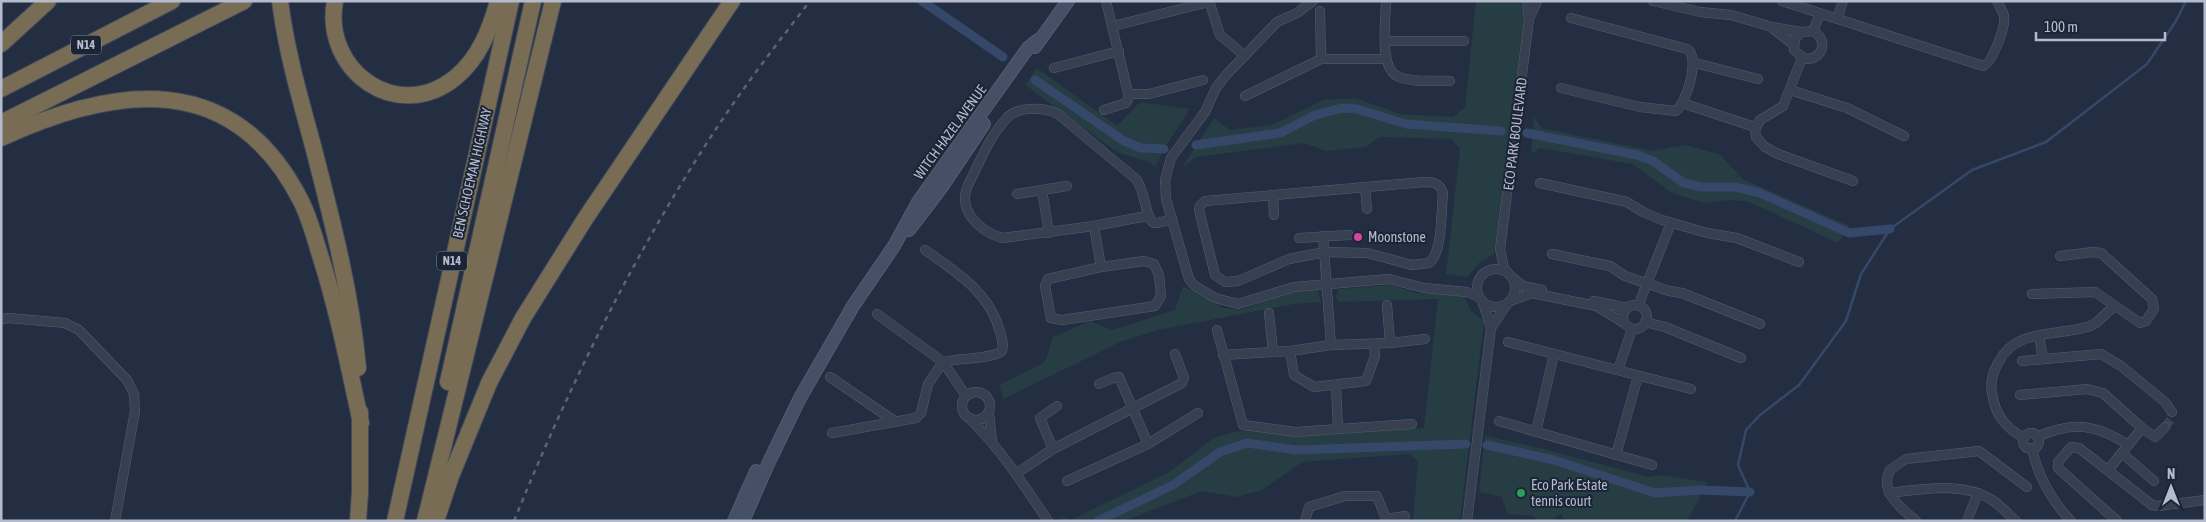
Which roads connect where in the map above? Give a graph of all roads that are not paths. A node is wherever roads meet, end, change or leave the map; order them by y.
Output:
1 (48, 1) edge
2 (172, 1) edge
3 (244, 1) edge
4 (280, 1) edge
5 (335, 1) edge
6 (498, 1) edge
7 (511, 1) edge
8 (533, 1) edge
9 (553, 1) edge
10 (732, 1) edge
11 (1068, 1) edge
12 (1106, 1) edge
13 (1209, 1) edge
14 (1313, 1) edge
15 (1386, 1) edge
16 (1526, 1) edge
17 (1537, 1) edge
18 (1653, 1) edge
19 (1782, 1) edge
20 (1843, 1) edge
21 (1997, 1) edge
22 (1664, 2) edge
23 (1320, 11) dead end
24 (1820, 14) junction
25 (1571, 18) dead end
26 (1529, 19) junction
27 (1837, 19) junction
28 (1113, 26) junction
29 (1772, 28) junction
30 (1812, 31) junction
31 (1801, 32) junction
32 (1386, 41) junction
33 (1464, 42) dead end
34 (1, 44) edge
35 (1794, 45) junction
36 (1119, 51) junction
37 (1244, 56) junction
38 (1802, 58) junction
39 (1321, 59) junction
40 (1384, 59) junction
41 (1695, 63) junction
42 (1054, 68) dead end
43 (1758, 79) dead end
44 (1203, 80) dead end
45 (1450, 80) dead end
46 (1561, 88) dead end
47 (1, 89) edge
48 (1790, 90) junction
49 (1129, 94) junction
50 (1245, 96) dead end
51 (1682, 103) junction
52 (1104, 110) dead end
53 (1, 123) edge
54 (1756, 127) junction
55 (1904, 136) dead end
56 (1, 138) edge
57 (1853, 181) dead end
58 (1540, 183) dead end
59 (1067, 186) dead end
60 (1365, 187) junction
61 (1042, 190) junction
62 (1017, 194) dead end
63 (1273, 194) junction
64 (1367, 208) dead end
65 (1274, 215) dead end
66 (1147, 216) junction
67 (1172, 219) junction
68 (1671, 223) junction
69 (1094, 226) junction
70 (1048, 233) junction
71 (1349, 234) dead end
72 (1323, 236) junction
73 (1299, 238) dead end
74 (1500, 249) junction
75 (925, 250) dead end
76 (1325, 252) junction
77 (1552, 254) dead end
78 (2060, 256) dead end
79 (1799, 262) dead end
80 (1101, 267) junction
81 (1488, 270) junction
82 (1510, 275) junction
83 (1478, 280) junction
84 (1646, 283) junction
85 (1328, 284) junction
86 (1450, 289) junction
87 (2032, 294) dead end
88 (1481, 300) junction
89 (1509, 303) junction
90 (1387, 305) dead end
91 (852, 306) junction
92 (1638, 306) junction
93 (2114, 306) junction
94 (1627, 308) junction
95 (1269, 313) dead end
96 (877, 314) dead end
97 (1, 319) edge
98 (1645, 322) junction
99 (1760, 324) dead end
100 (1628, 326) junction
101 (1491, 328) junction
102 (1217, 330) dead end
103 (2039, 335) junction
104 (1425, 339) dead end
105 (1508, 342) dead end
106 (1390, 343) junction
107 (1374, 344) junction
108 (1331, 345) junction
109 (1290, 351) junction
110 (1273, 352) junction
111 (1175, 354) dead end
112 (1554, 354) junction
113 (1223, 355) junction
114 (1741, 358) dead end
115 (2043, 359) junction
116 (2022, 361) dead end
117 (944, 362) junction
118 (1618, 370) junction
119 (1638, 376) junction
120 (830, 377) dead end
121 (1099, 384) dead end
122 (1336, 386) junction
123 (1690, 389) dead end
124 (2020, 395) dead end
125 (966, 396) junction
126 (1057, 406) dead end
127 (1133, 410) junction
128 (2172, 412) dead end
129 (989, 413) junction
130 (1198, 413) dead end
131 (971, 420) junction
132 (1499, 421) dead end
133 (896, 422) junction
134 (361, 423) junction
135 (1412, 424) dead end
136 (2165, 427) dead end
137 (2142, 428) junction
138 (1338, 429) junction
139 (1536, 432) junction
140 (832, 433) dead end
141 (2037, 437) junction
142 (2024, 438) junction
143 (992, 441) junction
144 (1148, 444) junction
145 (2128, 446) junction
146 (2032, 448) junction
147 (1053, 449) junction
148 (2122, 453) junction
149 (1616, 455) junction
150 (1652, 465) dead end
151 (2108, 470) junction
152 (1016, 473) junction
153 (1067, 481) dead end
154 (2154, 481) dead end
155 (2027, 486) dead end
156 (1978, 492) junction
157 (1889, 493) junction
158 (2205, 500) edge
159 (1405, 516) dead end
160 (1303, 520) edge
161 (114, 521) edge
162 (358, 521) edge
163 (395, 521) edge
164 (418, 521) edge
165 (425, 521) edge
166 (436, 521) edge
167 (734, 521) edge
168 (743, 521) edge
169 (1048, 521) edge
170 (1467, 521) edge
171 (1916, 521) edge
172 (1967, 521) edge
173 (2016, 521) edge
174 (2071, 521) edge
175 (2117, 521) edge

1 - 34 highway
2 - 47 highway, N14
3 - 53 highway, N14
4 - 134 highway
5 - 6 highway
7 - 163 highway, BEN SCHOEMAN HIGHWAY / N14
8 - 164 highway, BEN SCHOEMAN HIGHWAY / N14
9 - 165 highway
10 - 166 highway
11 - 91 street, WITCH HAZEL AVENUE
12 - 28 street
13 - 28 street
13 - 37 street
14 - 37 street
15 - 32 street
16 - 26 street, ECO PARK BOULEVARD
17 - 26 street, ECO PARK BOULEVARD
18 - 22 street
19 - 24 street
20 - 27 street
21 - 27 street
22 - 29 street
23 - 39 street
24 - 27 street
24 - 30 street
25 - 41 street
26 - 74 street, ECO PARK BOULEVARD
28 - 36 street
29 - 31 street
29 - 35 street
30 - 31 street
30 - 38 street
31 - 35 street
32 - 33 street
32 - 40 street
35 - 38 street
36 - 42 street
36 - 49 street
37 - 67 street
38 - 48 street
39 - 40 street
39 - 50 street
40 - 45 street
41 - 43 street
41 - 51 street
44 - 49 street
46 - 51 street
48 - 54 street
48 - 55 street
49 - 52 street
51 - 54 street
54 - 57 street
56 - 134 highway
58 - 68 street
59 - 61 street
60 - 63 street
60 - 64 street
60 - 76 street
61 - 62 street
61 - 70 street
63 - 65 street
63 - 76 street
66 - 67 street
66 - 69 street
66 - 70 street
67 - 85 street
68 - 79 street
68 - 84 street
69 - 70 street
69 - 80 street
71 - 72 street
72 - 73 street
72 - 76 street
74 - 81 street, ECO PARK BOULEVARD
74 - 82 street, ECO PARK BOULEVARD
75 - 117 street
76 - 85 street
77 - 84 street
78 - 93 street
80 - 80 street
81 - 82 street
81 - 83 street
82 - 89 street
82 - 94 street
83 - 86 street
83 - 88 street
84 - 92 street
84 - 99 street
85 - 86 street
85 - 108 street
86 - 88 street
87 - 93 street
88 - 89 street
88 - 101 street
89 - 100 street
89 - 101 street
90 - 106 street
91 - 167 street, WITCH HAZEL AVENUE
91 - 168 street, WITCH HAZEL AVENUE
92 - 94 street
92 - 98 street
93 - 103 street
94 - 100 street
95 - 110 street
96 - 117 street
97 - 161 street
98 - 100 street
98 - 114 street
100 - 118 street
101 - 170 street
102 - 113 street
103 - 115 street
103 - 142 street
104 - 106 street
105 - 112 street
106 - 107 street
107 - 108 street
107 - 122 street
108 - 109 street
109 - 110 street
109 - 122 street
110 - 113 street
111 - 127 street
112 - 118 street
112 - 139 street
113 - 138 street
115 - 116 street
115 - 128 street
117 - 125 street
117 - 133 street
118 - 119 street
119 - 123 street
119 - 149 street
120 - 133 street
121 - 127 street
122 - 138 street
124 - 137 street
125 - 129 street
125 - 131 street
126 - 147 street
127 - 144 street
127 - 147 street
129 - 131 street
129 - 143 street
130 - 144 street
131 - 143 street
132 - 139 street
133 - 140 street
134 - 162 highway
135 - 138 street
136 - 137 street
137 - 145 street
139 - 149 street
141 - 142 street
141 - 145 street
141 - 146 street
142 - 146 street
143 - 152 street
144 - 153 street
145 - 148 street
146 - 174 street
147 - 152 street
148 - 151 street
148 - 154 street
149 - 150 street
151 - 158 street
151 - 175 street
152 - 169 street
155 - 157 street
156 - 157 street
156 - 172 street
156 - 173 street
157 - 171 street
159 - 160 street

